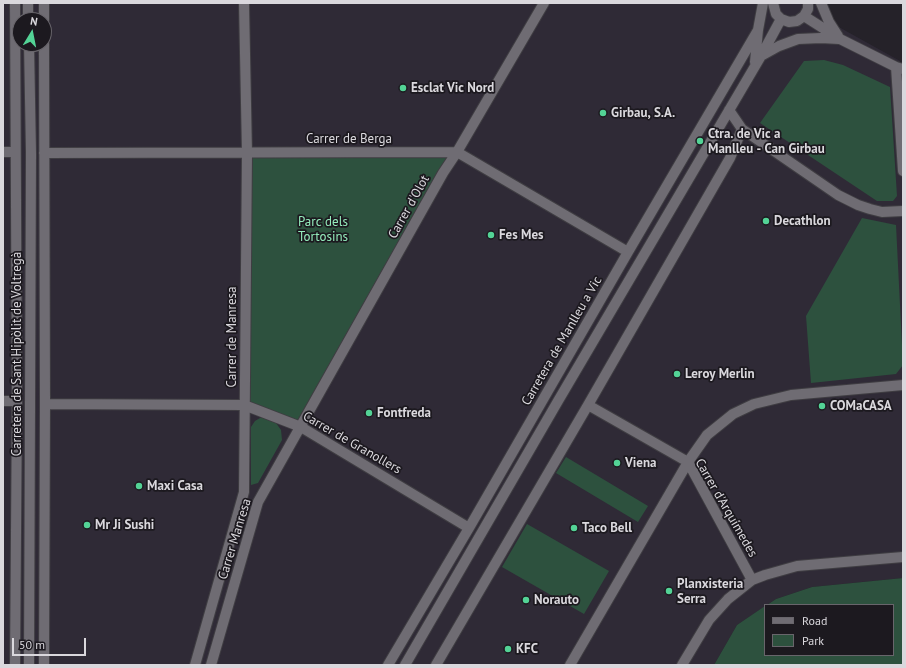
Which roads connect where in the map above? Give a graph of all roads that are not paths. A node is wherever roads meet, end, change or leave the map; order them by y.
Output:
1 (15, 3) edge
2 (244, 3) edge
3 (544, 3) edge
4 (763, 3) edge
5 (773, 3) edge
6 (808, 3) edge
7 (821, 3) edge
8 (804, 16) junction
9 (781, 19) junction
10 (758, 30) junction
11 (840, 40) junction
12 (29, 52) edge
13 (44, 52) edge
14 (761, 56) junction
15 (754, 66) junction
16 (900, 68) edge
17 (729, 110) junction
18 (742, 129) junction
19 (3, 152) edge
20 (15, 152) junction
21 (247, 152) junction
22 (457, 152) junction
23 (44, 153) junction
24 (903, 171) edge
25 (903, 211) edge
26 (628, 252) junction
27 (903, 385) edge
28 (3, 401) edge
29 (16, 401) junction
30 (45, 404) junction
31 (244, 405) junction
32 (588, 405) junction
33 (300, 427) junction
34 (688, 462) junction
35 (469, 528) junction
36 (903, 557) edge
37 (752, 580) junction
38 (15, 665) edge
39 (30, 665) edge
40 (44, 665) edge
41 (195, 665) edge
42 (211, 665) edge
43 (388, 665) edge
44 (405, 665) edge
45 (436, 665) edge
46 (570, 665) edge
47 (682, 665) edge

1 - 20 street, Carretera de Sant Hipòlit de Voltregà
2 - 21 street, Carrer de Manresa
3 - 22 street, Carrer d'Olot
4 - 10 street, Carretera de Manlleu a Vic
5 - 9 street
6 - 8 street
7 - 11 street
8 - 9 street
8 - 11 street
9 - 14 street, Carretera de Manlleu a Vic
10 - 15 street, Carretera de Manlleu a Vic
10 - 26 street, Carretera de Manlleu a Vic
11 - 14 street, Carretera de Manlleu a Vic
11 - 16 street
12 - 39 street, Carretera de Sant Hipòlit de Voltregà
13 - 23 street, Carretera de Sant Hipòlit de Voltregà
14 - 15 street, Carretera de Manlleu a Vic
15 - 17 street, Carretera de Manlleu a Vic
16 - 24 street
17 - 18 street
17 - 44 street, Carretera de Manlleu a Vic
18 - 25 street
18 - 32 street
19 - 20 street
20 - 29 street, Carretera de Sant Hipòlit de Voltregà
21 - 22 street, Carrer de Berga
21 - 23 street, Carrer de Berga
21 - 31 street, Carrer de Manresa
22 - 26 street
22 - 33 street, Carrer d'Olot
23 - 30 street, Carretera de Sant Hipòlit de Voltregà
26 - 35 street, Carretera de Manlleu a Vic
27 - 34 street
28 - 29 street
29 - 38 street, Carretera de Sant Hipòlit de Voltregà
30 - 31 street, Carrer de Granollers
30 - 40 street, Carretera de Sant Hipòlit de Voltregà
31 - 33 street, Carrer de Granollers
31 - 41 street, Carrer de Manresa
32 - 34 street, Carrer d'Arquímedes
32 - 45 street
33 - 35 street, Carrer de Granollers
33 - 42 street, Carrer Manresa
34 - 37 street, Carrer d'Arquímedes
34 - 46 street
35 - 43 street, Carretera de Manlleu a Vic
36 - 37 street
37 - 47 street

